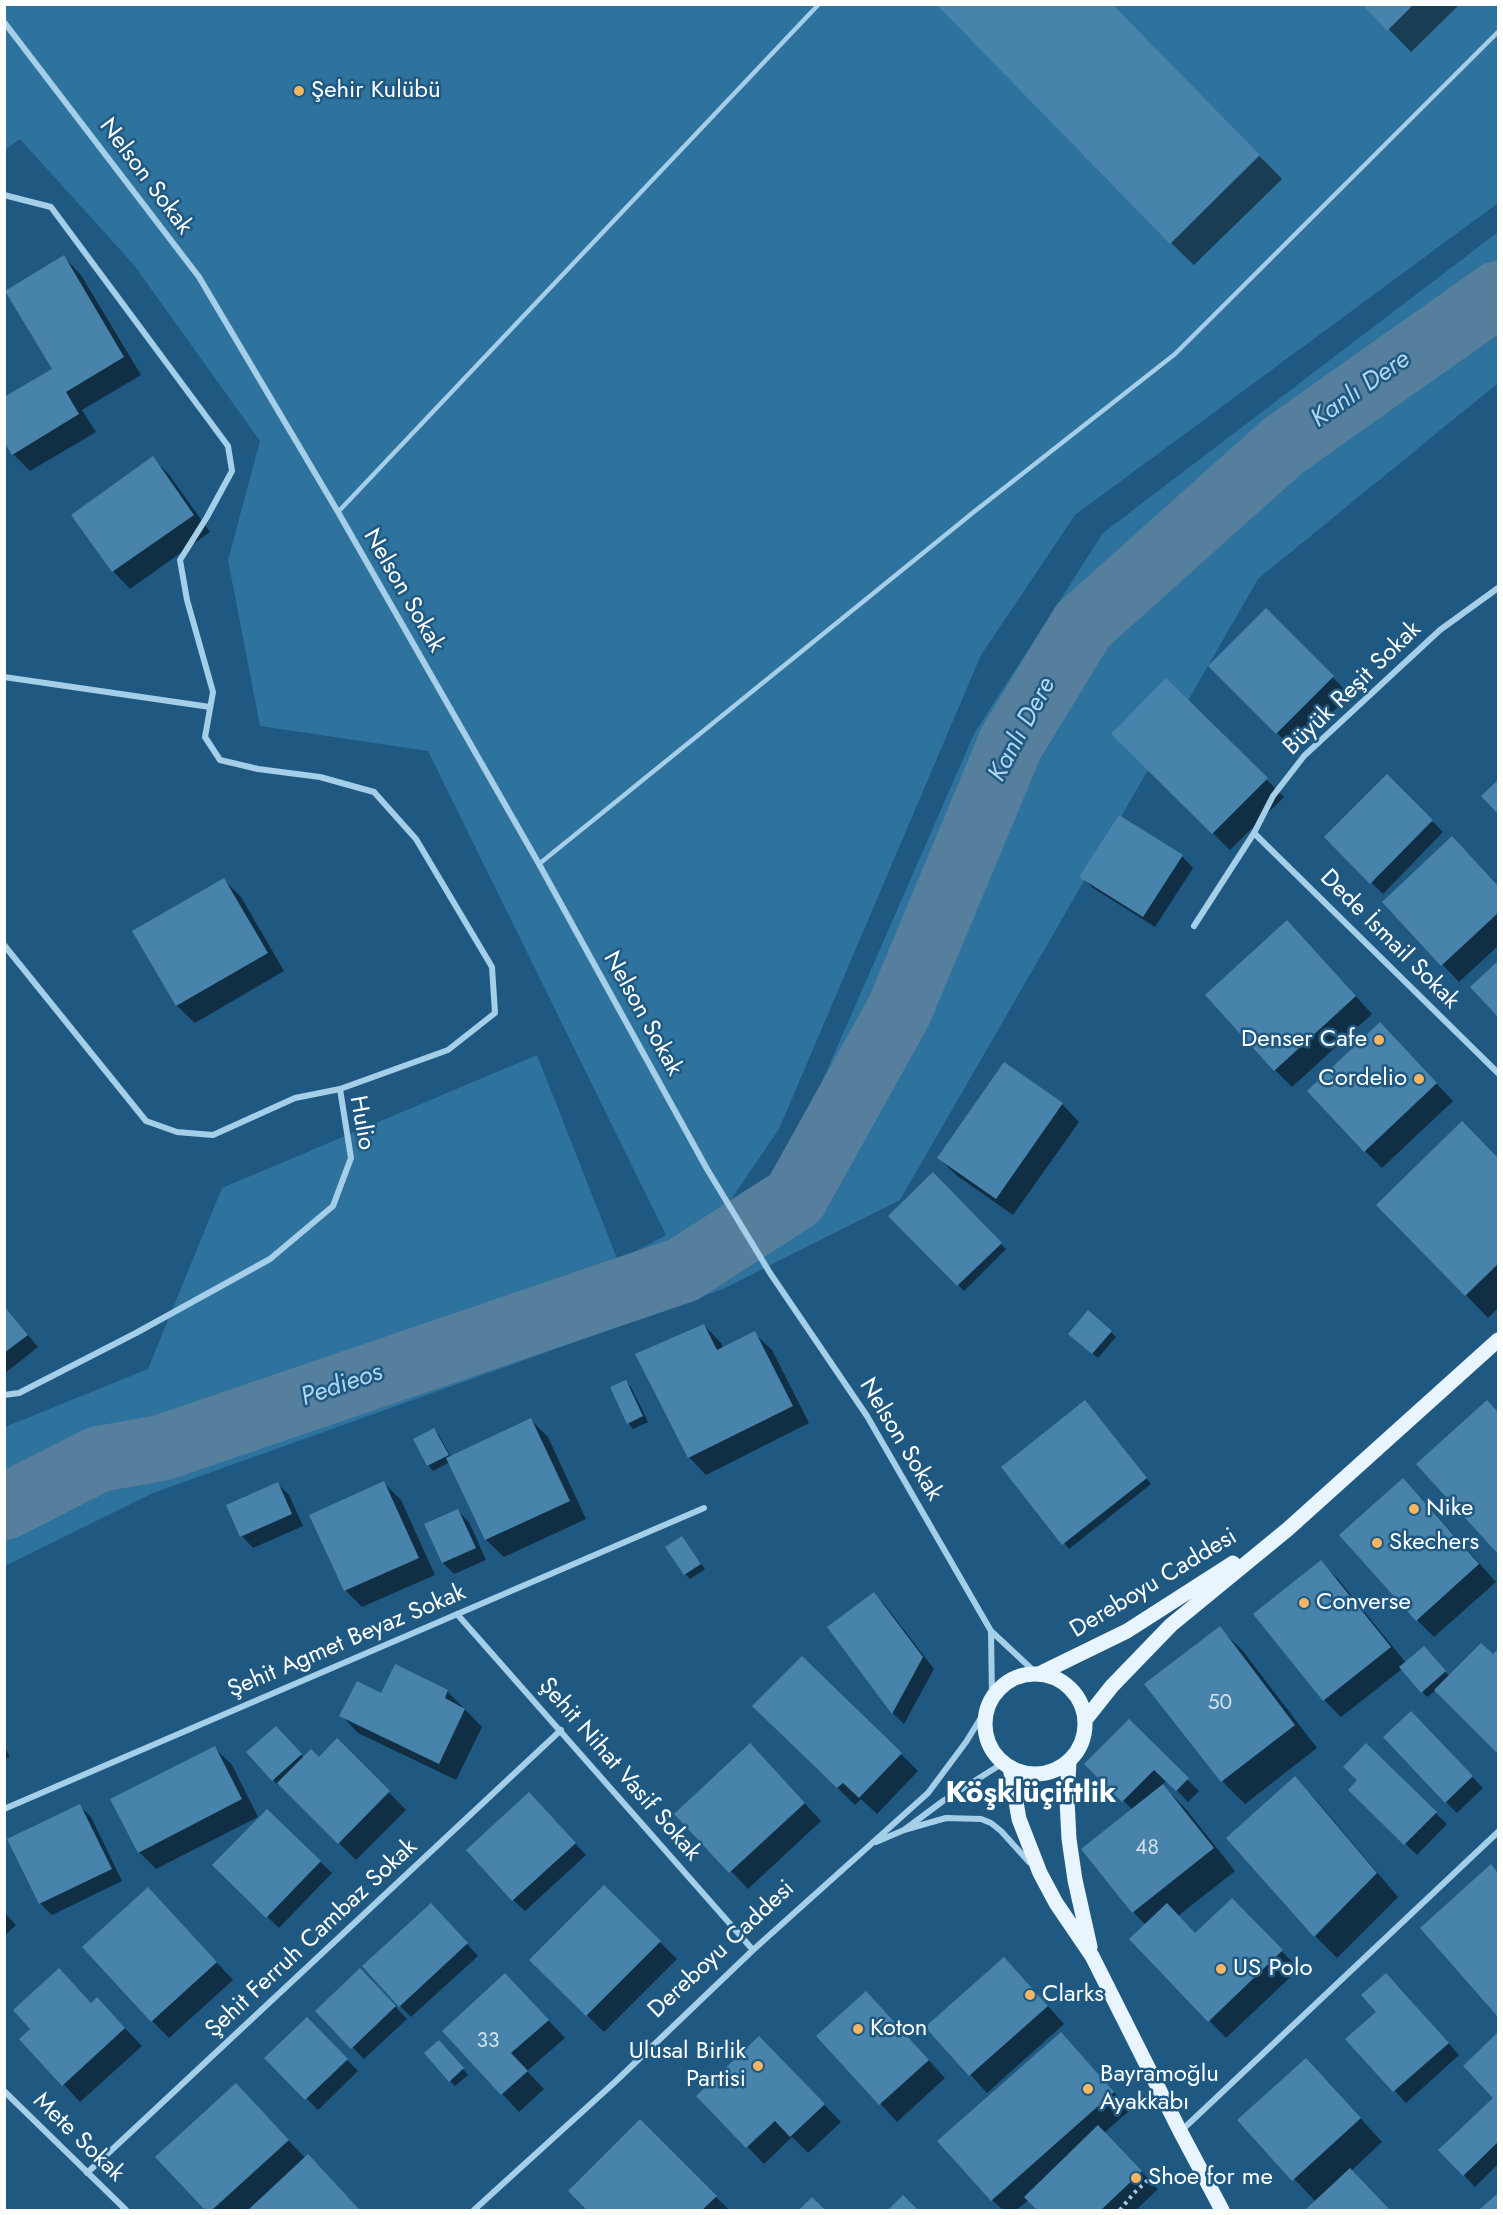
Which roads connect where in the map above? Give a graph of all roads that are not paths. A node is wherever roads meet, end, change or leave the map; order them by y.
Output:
1 (819, 4) edge
2 (4, 22) edge
3 (1498, 32) edge
4 (4, 195) edge
5 (338, 512) junction
6 (1498, 588) edge
7 (4, 676) edge
8 (210, 707) junction
9 (1254, 833) junction
10 (538, 864) junction
11 (1194, 926) dead end
12 (4, 945) edge
13 (1498, 1073) edge
14 (340, 1089) junction
15 (1498, 1340) edge
16 (4, 1395) edge
17 (704, 1508) dead end
18 (1288, 1529) junction
19 (457, 1614) junction
20 (991, 1631) junction
21 (1039, 1673) junction
22 (989, 1702) junction
23 (1085, 1720) junction
24 (561, 1731) junction
25 (1069, 1761) junction
26 (1006, 1765) junction
27 (4, 1809) edge
28 (904, 1830) junction
29 (1498, 1832) edge
30 (870, 1845) junction
31 (1044, 1881) junction
32 (753, 1950) junction
33 (1092, 1956) junction
34 (4, 2091) edge
35 (1184, 2138) junction
36 (87, 2173) junction
37 (126, 2211) edge
38 (474, 2211) edge
39 (1222, 2211) edge

1 - 5 lane
2 - 5 street, Nelson Sokak
3 - 10 lane
4 - 8 street
5 - 10 street, Nelson Sokak
6 - 9 street, Büyük Reşit Sokak
7 - 8 street
8 - 14 street
9 - 11 street, Büyük Reşit Sokak
9 - 13 street, Dede İsmail Sokak
10 - 20 street, Nelson Sokak
12 - 14 street, Hulio
14 - 16 street, Hulio
15 - 18 main road, Dereboyu Caddesi
17 - 19 street, Şehit Agmet Beyaz Sokak
18 - 21 main road, Dereboyu Caddesi
18 - 23 main road, Dereboyu Caddesi
19 - 24 street, Şehit Nihat Vasif Sokak
19 - 27 street, Şehit Agmet Beyaz Sokak
20 - 21 street, Nelson Sokak
20 - 22 street, Nelson Sokak
21 - 22 main road
21 - 23 main road
22 - 26 main road
22 - 30 street, Dereboyu Caddesi
23 - 25 main road
24 - 32 street, Şehit Nihat Vasif Sokak
24 - 36 street, Şehit Ferruh Cambaz Sokak
25 - 26 main road
25 - 33 main road
26 - 28 street, Dereboyu Caddesi
26 - 31 main road
28 - 30 street, Dereboyu Caddesi
28 - 31 street
29 - 35 street
30 - 32 street, Dereboyu Caddesi
31 - 33 main road
32 - 38 street, Dereboyu Caddesi
33 - 35 main road
34 - 36 street, Mete Sokak
35 - 39 main road
36 - 37 street, Mete Sokak

